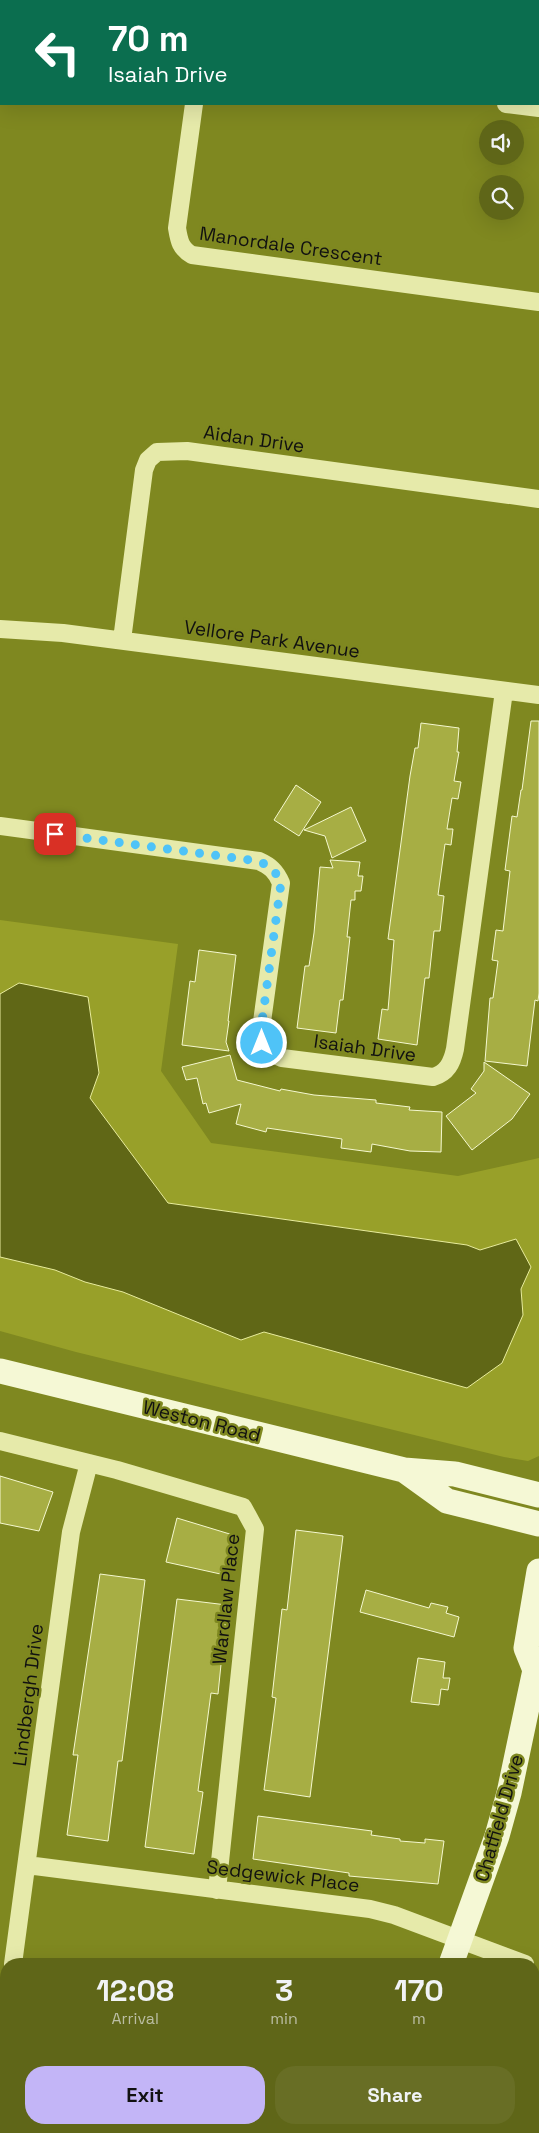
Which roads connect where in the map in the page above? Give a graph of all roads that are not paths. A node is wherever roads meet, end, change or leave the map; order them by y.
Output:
1 (194, 105) edge
2 (514, 105) edge
3 (539, 108) edge
4 (539, 302) edge
5 (539, 499) edge
6 (0, 629) edge
7 (122, 640) junction
8 (504, 691) junction
9 (539, 695) edge
10 (0, 826) edge
11 (0, 1371) edge
12 (0, 1441) edge
13 (89, 1463) junction
14 (404, 1470) junction
15 (539, 1495) edge
16 (539, 1524) edge
17 (539, 1571) edge
18 (537, 1668) edge
19 (27, 1864) junction
20 (217, 1890) junction
21 (460, 1939) junction
22 (14, 1958) edge
23 (454, 1958) edge
24 (509, 1958) edge

1 - 4 street, Manordale Crescent
2 - 3 street
5 - 7 street, Aidan Drive
6 - 7 street, Vellore Park Avenue
7 - 8 street, Vellore Park Avenue
8 - 9 street, Vellore Park Avenue
8 - 10 street, Isaiah Drive
11 - 14 main road, Weston Road
12 - 13 street, Wardlaw Place
13 - 19 street, Lindbergh Drive
13 - 20 street, Wardlaw Place
14 - 15 main road, Weston Road
14 - 16 main road, Weston Road
17 - 18 main road, Chatfield Drive
18 - 21 main road, Chatfield Drive
19 - 20 street, Sedgewick Place
19 - 22 street, Lindbergh Drive
20 - 21 street, Sedgewick Place
21 - 23 main road, Chatfield Drive
21 - 24 street, Sedgewick Place

